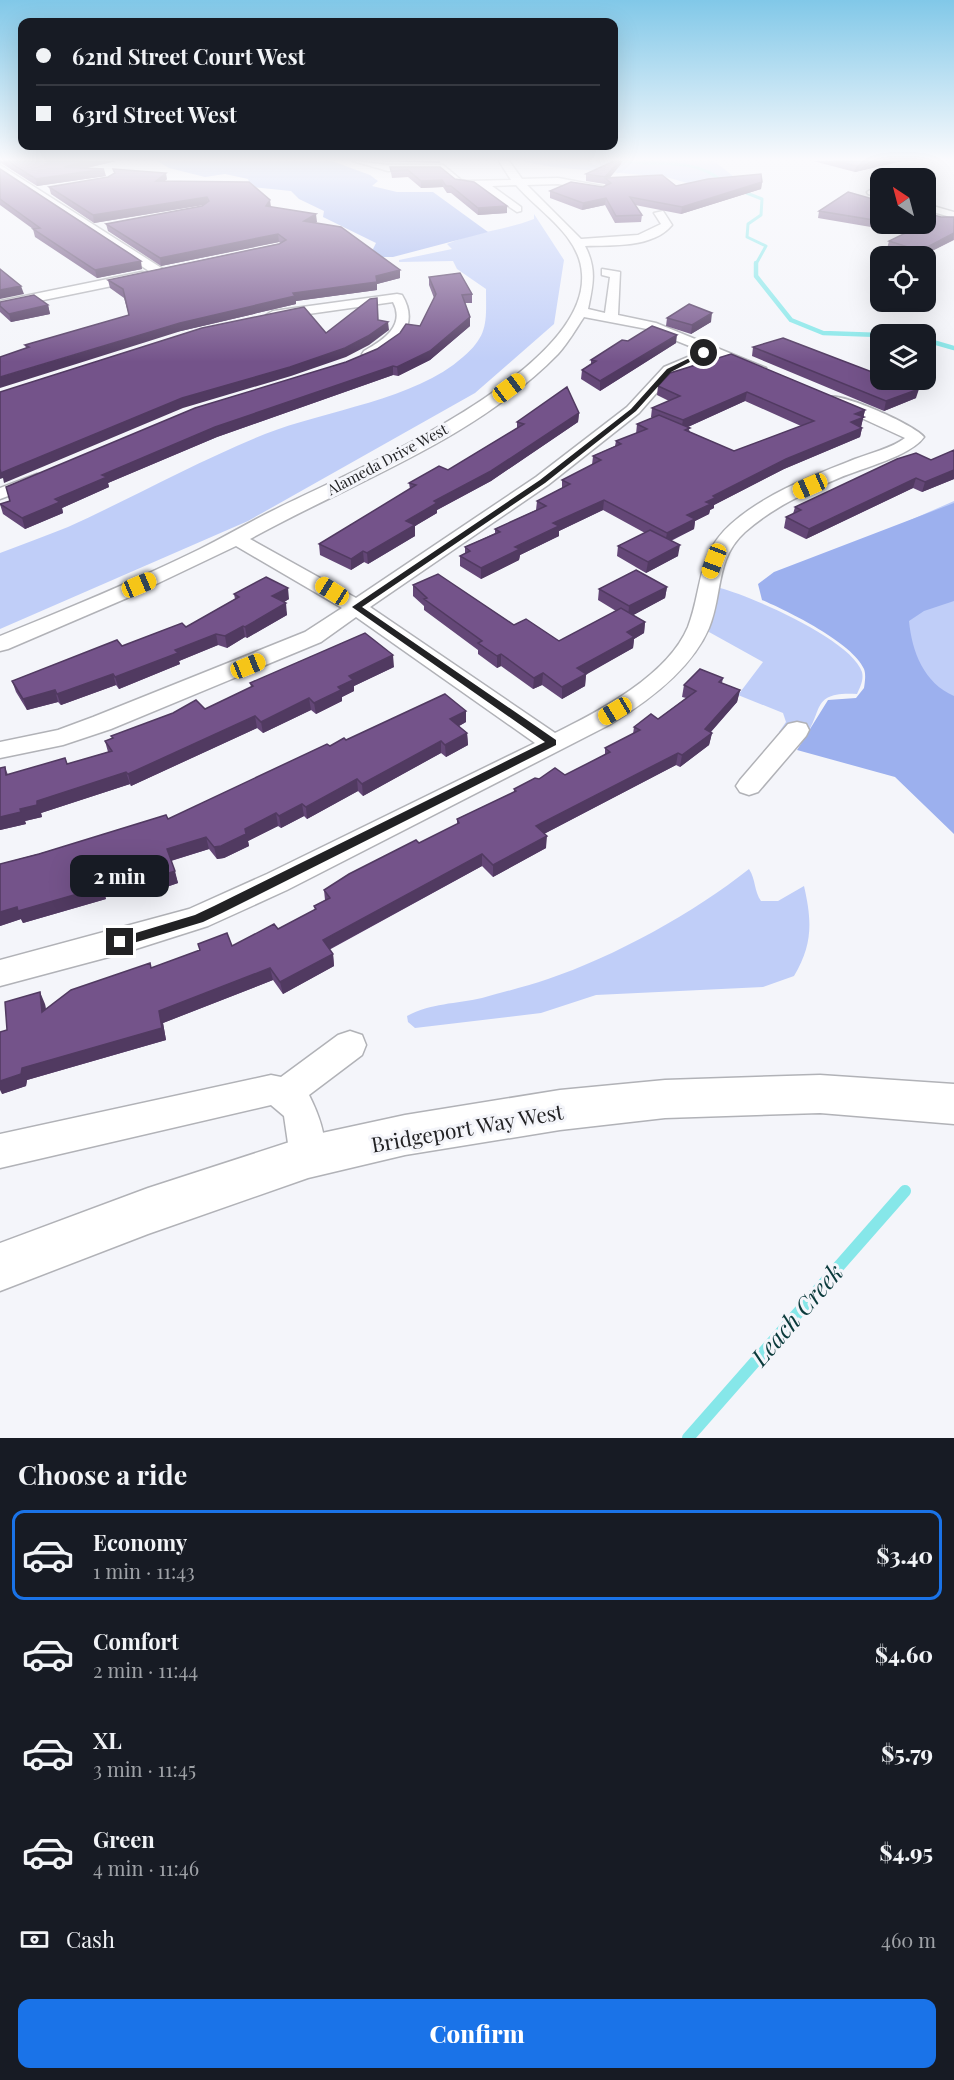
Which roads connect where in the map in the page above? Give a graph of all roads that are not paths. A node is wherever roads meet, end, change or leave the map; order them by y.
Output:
1 (102, 228) edge
2 (563, 228) edge
3 (663, 228) edge
4 (577, 243) junction
5 (606, 272) dead end
6 (0, 305) edge
7 (581, 312) junction
8 (263, 317) edge
9 (611, 317) junction
10 (715, 350) junction
11 (357, 360) edge
12 (769, 372) edge
13 (823, 395) edge
14 (49, 473) edge
15 (0, 494) edge
16 (237, 538) junction
17 (356, 607) junction
18 (0, 644) edge
19 (797, 730) dead end
20 (553, 742) junction
21 (0, 750) edge
22 (749, 786) dead end
23 (0, 973) edge
24 (350, 1046) dead end
25 (286, 1093) junction
26 (943, 1103) edge
27 (0, 1151) edge
28 (308, 1157) junction
29 (0, 1267) edge

1 - 6 street
2 - 4 street, Alameda Drive West
3 - 4 street
4 - 7 street, Alameda Drive West
5 - 9 street
7 - 9 street
7 - 16 street, Alameda Drive West
8 - 11 street
9 - 10 street
10 - 12 street
10 - 17 street
13 - 20 street
14 - 15 street
16 - 17 street
16 - 18 street, Alameda Drive West
17 - 20 street
17 - 21 street
19 - 22 street
20 - 23 street
24 - 25 street
25 - 27 street
25 - 28 street
26 - 28 main road, Bridgeport Way West
28 - 29 main road, Bridgeport Way West

